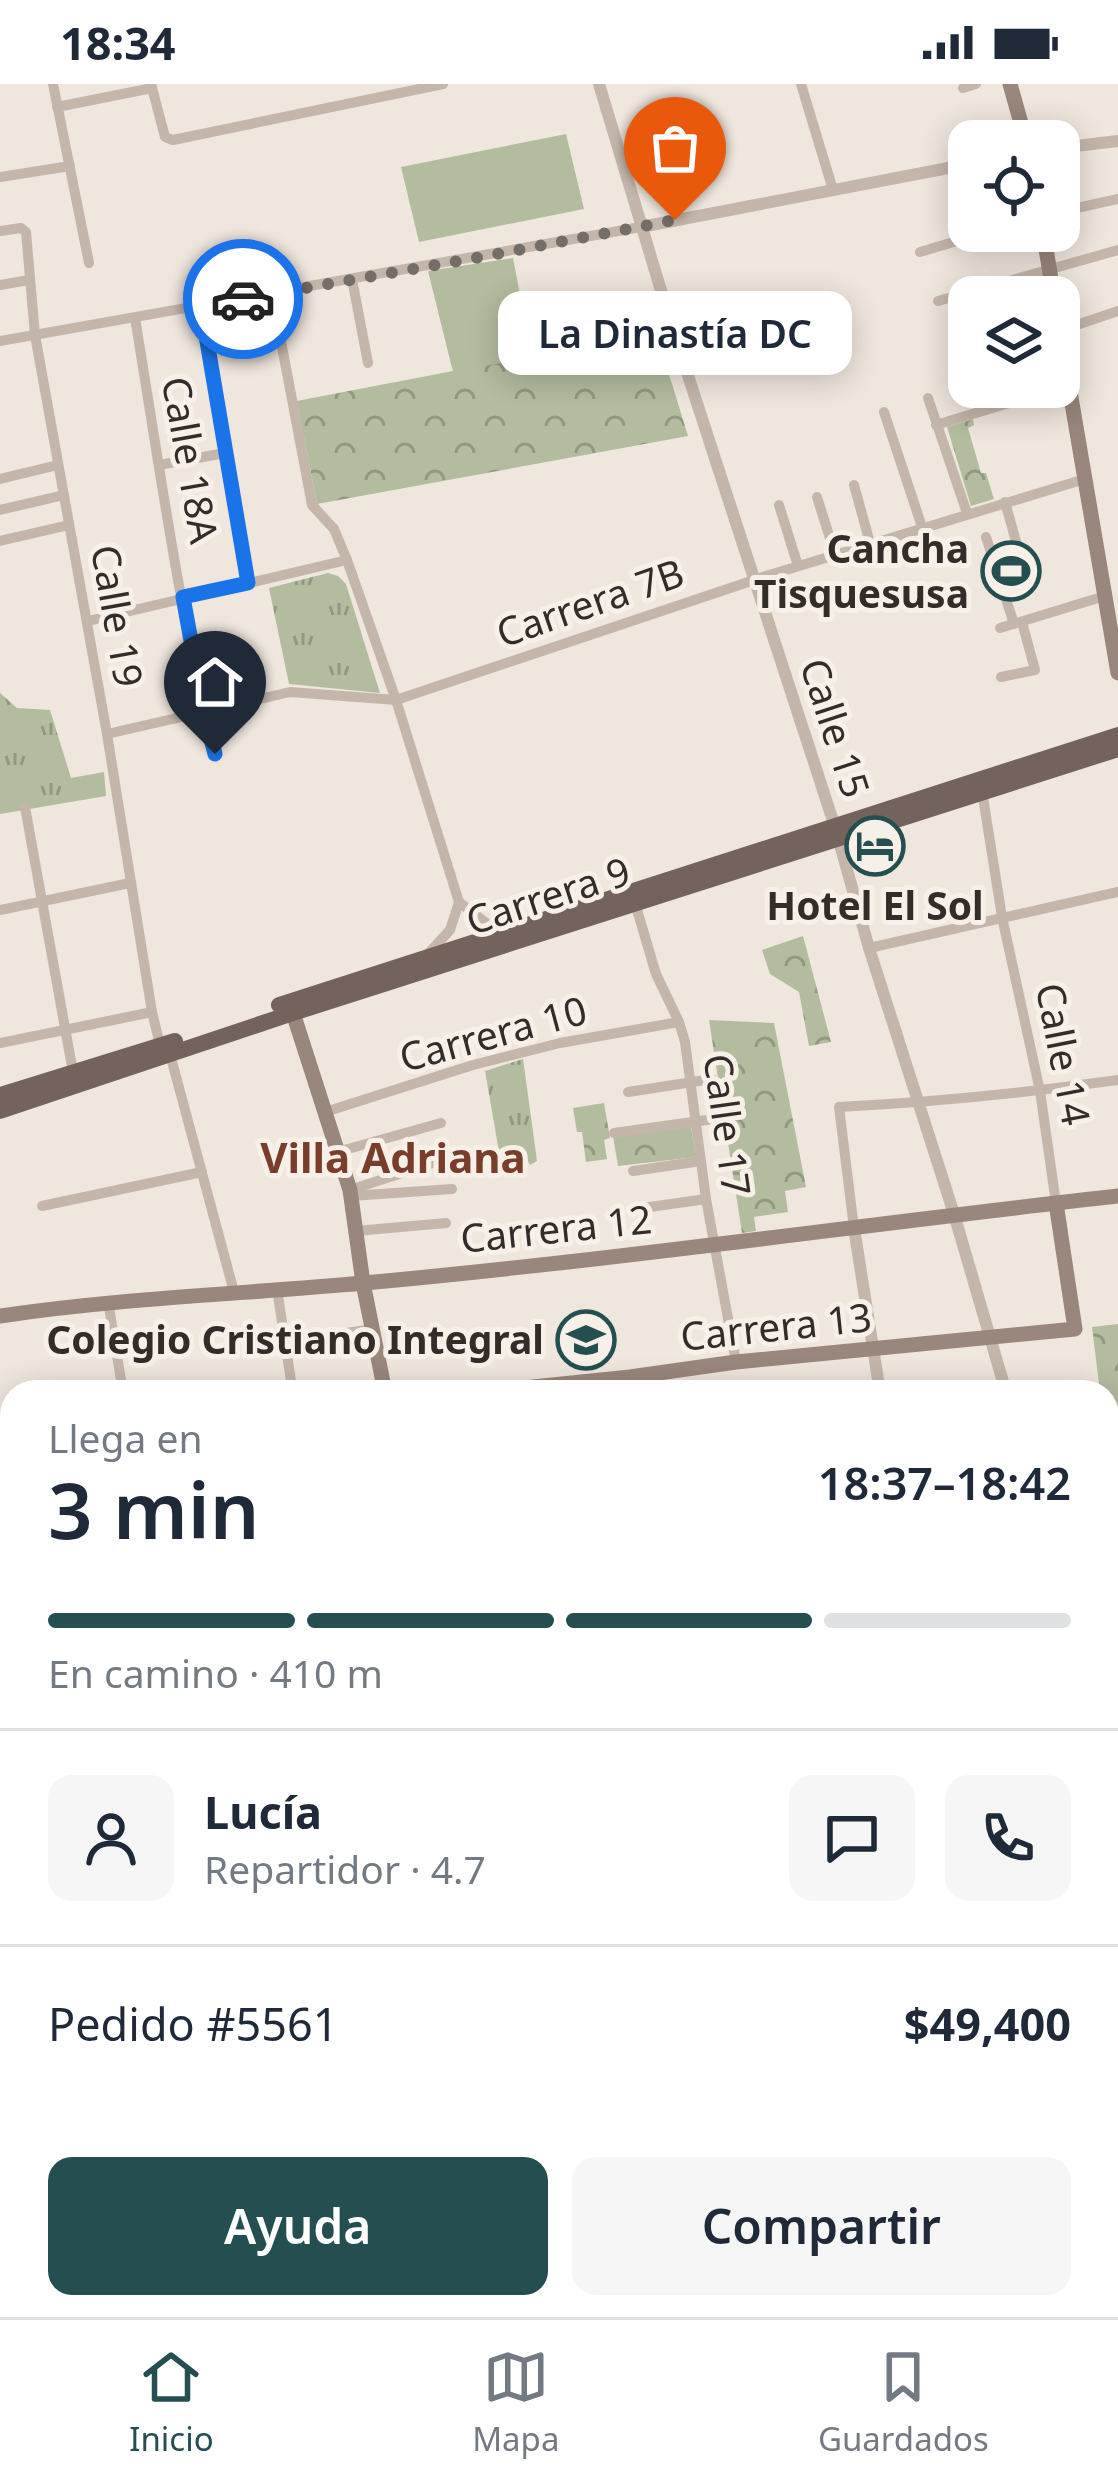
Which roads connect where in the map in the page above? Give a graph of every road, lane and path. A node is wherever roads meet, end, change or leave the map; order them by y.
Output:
1 (53, 84) edge
2 (443, 84) edge
3 (599, 84) edge
4 (802, 84) edge
5 (1010, 84) edge
6 (152, 86) edge
7 (57, 106) junction
8 (1020, 120) edge
9 (1118, 141) edge
10 (1080, 146) edge
11 (70, 166) junction
12 (948, 168) edge
13 (0, 177) edge
14 (833, 190) junction
15 (1118, 199) edge
16 (1080, 207) edge
17 (640, 227) junction
18 (0, 231) edge
19 (948, 244) edge
20 (1118, 250) edge
21 (920, 252) dead end
22 (1046, 252) edge
23 (89, 262) dead end
24 (1049, 270) junction
25 (1050, 276) edge
26 (352, 279) junction
27 (29, 280) junction
28 (0, 285) edge
29 (272, 294) junction
30 (938, 301) dead end
31 (201, 306) junction
32 (1118, 311) edge
33 (135, 318) junction
34 (1080, 323) edge
35 (35, 335) junction
36 (0, 341) edge
37 (368, 363) dead end
38 (928, 398) dead end
39 (993, 408) edge
40 (1073, 408) edge
41 (884, 412) dead end
42 (936, 425) junction
43 (225, 453) junction
44 (58, 465) junction
45 (159, 465) junction
46 (1085, 478) junction
47 (0, 479) edge
48 (854, 484) dead end
49 (64, 495) junction
50 (817, 497) dead end
51 (1005, 502) junction
52 (779, 505) dead end
53 (0, 510) edge
54 (967, 513) junction
55 (69, 525) junction
56 (922, 527) junction
57 (986, 538) dead end
58 (0, 542) edge
59 (870, 543) junction
60 (1018, 545) junction
61 (835, 554) junction
62 (992, 554) junction
63 (347, 560) junction
64 (798, 566) junction
65 (756, 579) junction
66 (248, 583) junction
67 (1106, 596) junction
68 (183, 597) junction
69 (1005, 597) junction
70 (88, 621) junction
71 (1018, 623) junction
72 (1000, 628) dead end
73 (1118, 674) edge
74 (1001, 677) dead end
75 (396, 700) junction
76 (204, 712) junction
77 (107, 734) junction
78 (1118, 735) edge
79 (1118, 749) edge
80 (215, 754) dead end
81 (982, 791) junction
82 (25, 807) dead end
83 (836, 833) junction
84 (130, 883) junction
85 (1118, 892) edge
86 (42, 900) junction
87 (459, 902) junction
88 (635, 903) junction
89 (0, 910) edge
90 (1002, 916) junction
91 (520, 927) junction
92 (869, 947) junction
93 (424, 957) junction
94 (152, 1012) junction
95 (292, 1012) junction
96 (679, 1022) junction
97 (63, 1030) junction
98 (703, 1039) dead end
99 (685, 1042) junction
100 (0, 1043) edge
101 (165, 1050) junction
102 (73, 1072) junction
103 (712, 1078) dead end
104 (1118, 1080) edge
105 (690, 1083) junction
106 (1040, 1091) junction
107 (628, 1092) dead end
108 (0, 1095) edge
109 (920, 1103) junction
110 (0, 1111) edge
111 (325, 1112) junction
112 (721, 1118) dead end
113 (695, 1121) junction
114 (441, 1123) dead end
115 (614, 1133) dead end
116 (337, 1152) junction
117 (445, 1159) dead end
118 (701, 1161) junction
119 (633, 1171) dead end
120 (202, 1172) junction
121 (452, 1189) dead end
122 (351, 1193) junction
123 (1118, 1196) edge
124 (706, 1199) junction
125 (1056, 1203) junction
126 (42, 1206) dead end
127 (635, 1209) dead end
128 (954, 1214) junction
129 (446, 1223) dead end
130 (854, 1228) junction
131 (356, 1231) junction
132 (716, 1246) junction
133 (364, 1283) junction
134 (277, 1289) junction
135 (234, 1292) junction
136 (108, 1301) junction
137 (0, 1316) edge
138 (373, 1329) junction
139 (1076, 1329) joint
140 (990, 1338) junction
141 (285, 1342) junction
142 (873, 1350) junction
143 (736, 1362) junction
144 (121, 1380) edge
145 (291, 1380) edge
146 (383, 1380) edge
147 (659, 1380) edge
148 (878, 1380) edge
149 (1002, 1380) edge

1 - 7 street
2 - 6 street
3 - 17 street, Calle 15
4 - 14 street
5 - 8 main road
6 - 7 street
7 - 11 street
9 - 10 street
11 - 13 street
11 - 23 street
12 - 14 street
14 - 17 street
15 - 16 street
17 - 26 street
17 - 65 street, Calle 15
18 - 27 street, Calle 19
19 - 21 street
20 - 24 street
22 - 24 main road
24 - 25 main road
24 - 30 street
26 - 29 street
26 - 37 street
27 - 28 street
27 - 35 street, Calle 19
29 - 31 street
29 - 63 street
31 - 33 street
31 - 43 street
32 - 34 street
33 - 35 street
33 - 45 street, Calle 18A
35 - 36 street
35 - 44 street, Calle 19
38 - 42 street
39 - 42 street
40 - 46 main road
41 - 56 street
42 - 54 street
43 - 45 street
43 - 66 street
44 - 47 street
44 - 49 street, Calle 19
45 - 68 street, Calle 18A
46 - 51 street, Carrera 7B
46 - 67 main road
48 - 59 street
49 - 53 street
49 - 55 street, Calle 19
50 - 61 street
51 - 54 street, Carrera 7B
51 - 60 street
52 - 64 street
54 - 56 street, Carrera 7B
55 - 58 street
55 - 70 street, Calle 19
56 - 59 street, Carrera 7B
57 - 62 street
59 - 61 street, Carrera 7B
60 - 62 street
60 - 69 street
61 - 64 street, Carrera 7B
62 - 69 street
63 - 66 street
63 - 75 street
64 - 65 street, Carrera 7B
65 - 75 street, Carrera 7B
65 - 83 street, Calle 15
66 - 68 street
67 - 71 street
67 - 73 main road
68 - 70 street
68 - 76 street, Calle 18A
69 - 71 street
70 - 77 street, Calle 19
71 - 72 street
71 - 74 street
75 - 76 street, Carrera 7B
75 - 87 street
76 - 77 street, Carrera 7B
76 - 80 street, Calle 18A
77 - 84 street, Calle 19
78 - 83 main road, Carrera 9
79 - 81 main road, Carrera 9
81 - 83 main road, Carrera 9
81 - 90 street, Calle 14
82 - 86 street
83 - 88 main road, Carrera 9
83 - 91 main road, Carrera 9
83 - 92 street, Calle 15
84 - 86 street
84 - 94 street, Calle 19
85 - 90 street
86 - 89 street
86 - 97 street
87 - 91 street
87 - 93 street
88 - 95 main road, Carrera 9
88 - 96 street, Calle 17
90 - 92 street
90 - 106 street, Calle 14
91 - 93 main road, Carrera 9
92 - 109 street, Calle 15
93 - 101 main road, Carrera 9
94 - 97 street
94 - 101 street, Calle 19
95 - 101 main road, Carrera 9
95 - 111 main road
96 - 99 street, Calle 17
96 - 111 street, Carrera 10
97 - 100 street
97 - 102 street
98 - 99 street
99 - 105 street, Calle 17
101 - 102 main road, Carrera 9
101 - 110 main road, Carrera 9
101 - 120 street, Calle 19
102 - 108 main road, Carrera 9
103 - 105 street
104 - 106 street
105 - 107 street
105 - 113 street, Calle 17
106 - 109 street
106 - 125 street, Calle 14
109 - 128 street, Calle 15
109 - 130 street
111 - 116 main road
112 - 113 street
113 - 115 street
113 - 118 street, Calle 17
114 - 116 street
116 - 122 main road
117 - 122 street
118 - 119 street
118 - 124 street, Calle 17
120 - 126 street
120 - 135 street, Calle 19
121 - 122 street
122 - 131 main road
123 - 125 main road, Carrera 12
124 - 127 street
124 - 132 street, Calle 17
125 - 128 main road, Carrera 12
125 - 139 main road, Calle 14
128 - 130 main road, Carrera 12
128 - 140 street, Calle 15
129 - 131 street
130 - 132 main road, Carrera 12
130 - 142 street
131 - 133 main road
132 - 133 main road, Carrera 12
132 - 143 street, Calle 17
133 - 134 main road, Carrera 12
133 - 138 main road
134 - 135 main road, Carrera 12
134 - 141 street
135 - 136 main road, Carrera 12
136 - 137 main road, Carrera 12
136 - 144 street
138 - 141 street
138 - 146 main road
139 - 140 main road, Carrera 13
140 - 142 main road, Carrera 13
140 - 149 street, Calle 15
141 - 145 street
142 - 143 main road, Carrera 13
142 - 148 street
143 - 147 main road, Carrera 13

